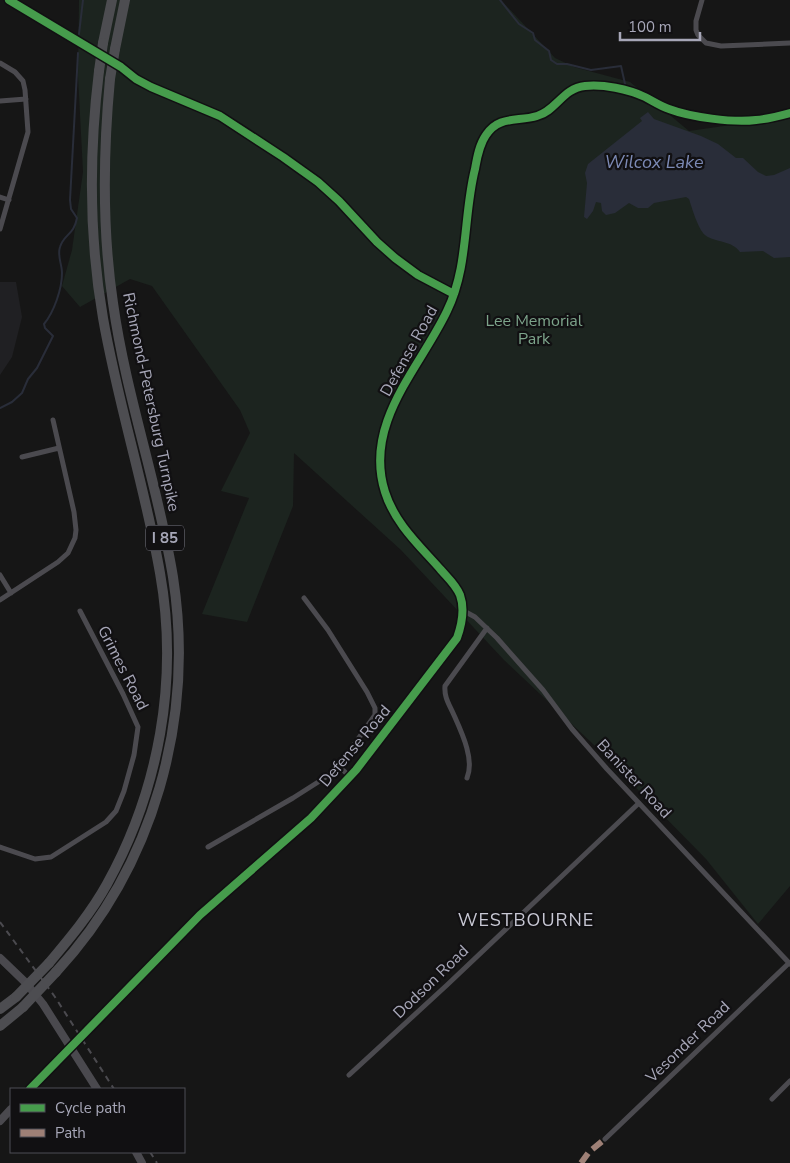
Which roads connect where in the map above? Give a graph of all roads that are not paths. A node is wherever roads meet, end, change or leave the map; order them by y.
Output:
1 (9, 0) edge
2 (112, 0) edge
3 (125, 0) edge
4 (702, 0) edge
5 (790, 42) edge
6 (0, 63) edge
7 (26, 99) junction
8 (0, 101) edge
9 (790, 113) edge
10 (0, 197) edge
11 (9, 200) junction
12 (0, 229) edge
13 (454, 294) junction
14 (53, 420) dead end
15 (59, 448) junction
16 (22, 457) dead end
17 (0, 575) edge
18 (11, 593) junction
19 (304, 598) dead end
20 (0, 600) edge
21 (462, 610) junction
22 (80, 611) dead end
23 (487, 628) junction
24 (339, 766) junction
25 (350, 777) junction
26 (467, 778) dead end
27 (639, 802) junction
28 (0, 847) edge
29 (208, 847) dead end
30 (0, 958) edge
31 (790, 964) edge
32 (0, 1009) edge
33 (0, 1026) edge
34 (84, 1034) tunnel mouth
35 (67, 1051) tunnel mouth
36 (349, 1075) dead end
37 (790, 1081) edge
38 (31, 1088) edge
39 (96, 1088) edge
40 (772, 1099) dead end
41 (10, 1110) edge
42 (0, 1121) edge
43 (605, 1139) dead end

1 - 13 street
2 - 32 highway, Richmond-Petersburg Turnpike / I 85, bridge
3 - 33 highway, Richmond-Petersburg Turnpike / I 85, bridge
4 - 5 street
6 - 7 street
7 - 8 street
7 - 11 street
9 - 13 street, Defense Road
10 - 11 street
11 - 12 street
13 - 21 street, Defense Road
14 - 15 street
15 - 16 street
15 - 18 street
17 - 18 street
18 - 20 street
19 - 24 street
21 - 23 street, Banister Road
21 - 25 street, Defense Road
22 - 28 street, Grimes Road
23 - 26 street
23 - 27 street, Banister Road
24 - 25 street
24 - 29 street
25 - 34 street, Defense Road
27 - 31 street, Banister Road
27 - 36 street, Dodson Road
30 - 39 street
31 - 43 street, Vesonder Road
35 - 38 street
37 - 40 street
41 - 42 street

